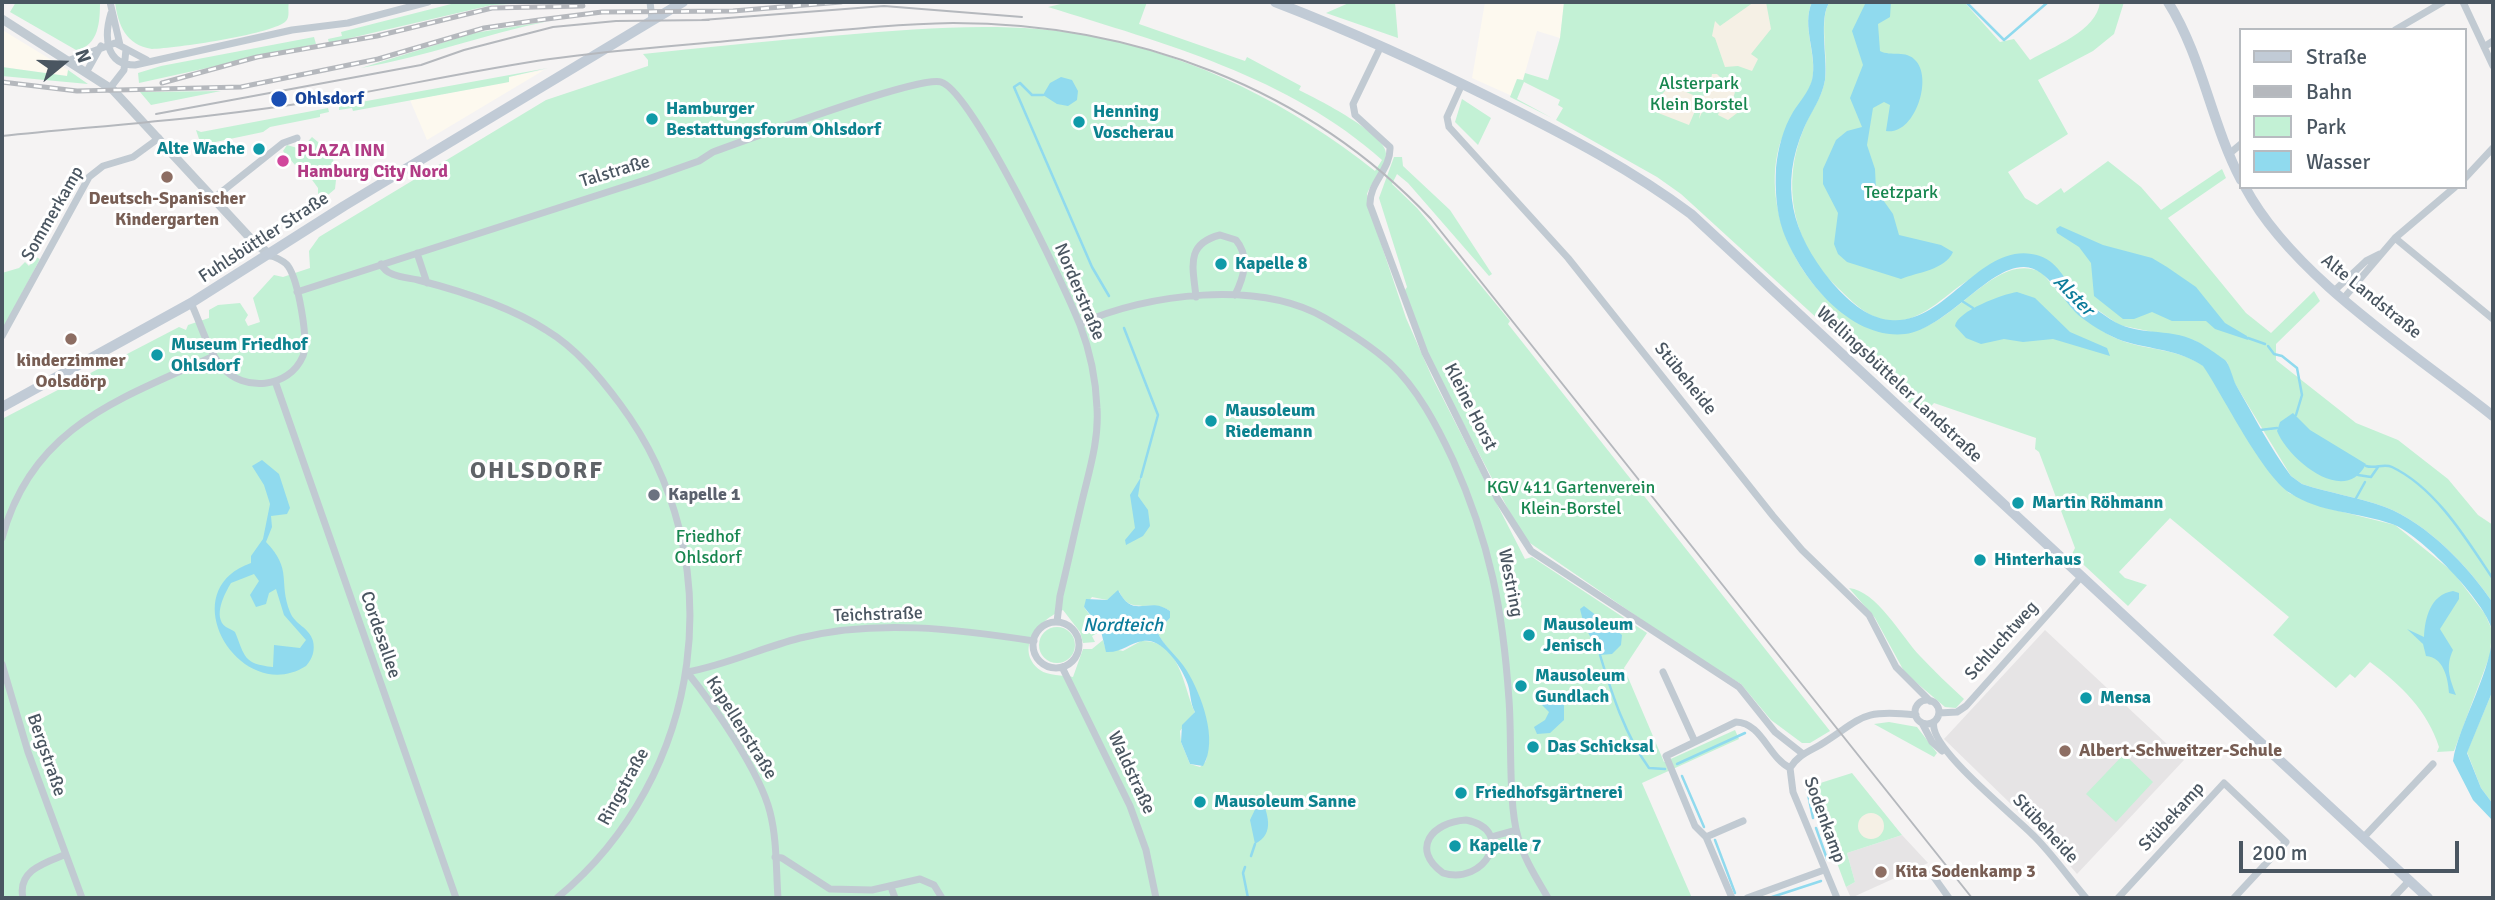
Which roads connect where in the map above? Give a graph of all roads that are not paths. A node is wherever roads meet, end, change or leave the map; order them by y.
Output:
1 (110, 2) edge
2 (428, 2) edge
3 (650, 2) edge
4 (679, 2) edge
5 (1275, 2) edge
6 (2168, 2) edge
7 (2442, 2) edge
8 (2463, 2) edge
9 (111, 13) junction
10 (2, 19) edge
11 (652, 19) junction
12 (2398, 28) edge
13 (2493, 41) edge
14 (104, 45) junction
15 (1381, 46) junction
16 (123, 47) junction
17 (2484, 47) junction
18 (70, 60) junction
19 (148, 60) junction
20 (125, 65) junction
21 (2493, 66) edge
22 (87, 71) junction
23 (941, 82) joint
24 (1462, 84) junction
25 (110, 88) junction
26 (159, 138) junction
27 (297, 138) dead end
28 (2240, 145) edge
29 (2493, 148) edge
30 (2229, 154) junction
31 (2467, 176) edge
32 (2240, 178) edge
33 (2246, 189) edge
34 (2453, 189) edge
35 (214, 198) junction
36 (2395, 238) junction
37 (417, 253) junction
38 (2380, 254) junction
39 (270, 255) junction
40 (381, 264) junction
41 (427, 283) junction
42 (2334, 291) junction
43 (298, 292) junction
44 (1235, 295) junction
45 (1196, 297) junction
46 (2343, 299) junction
47 (191, 303) junction
48 (2493, 319) edge
49 (1080, 324) junction
50 (2, 336) edge
51 (214, 356) junction
52 (275, 381) junction
53 (2, 407) edge
54 (2493, 416) edge
55 (2, 538) edge
56 (2082, 576) junction
57 (1057, 622) junction
58 (1034, 641) junction
59 (2, 664) edge
60 (1062, 667) junction
61 (1663, 672) dead end
62 (687, 673) junction
63 (1918, 691) junction
64 (1930, 701) junction
65 (1919, 704) junction
66 (1939, 713) junction
67 (1916, 715) junction
68 (1934, 722) junction
69 (1922, 723) junction
70 (1695, 742) junction
71 (1803, 754) junction
72 (1949, 754) junction
73 (2433, 764) dead end
74 (1790, 768) junction
75 (1743, 821) dead end
76 (1516, 830) junction
77 (1491, 837) junction
78 (1706, 837) junction
79 (2363, 838) junction
80 (64, 855) junction
81 (775, 857) junction
82 (1824, 870) junction
83 (1931, 873) dead end
84 (2409, 881) junction
85 (891, 887) junction
86 (23, 898) edge
87 (82, 898) edge
88 (456, 898) edge
89 (557, 898) edge
90 (778, 898) edge
91 (895, 898) edge
92 (942, 898) edge
93 (1156, 898) edge
94 (1548, 898) edge
95 (1732, 898) edge
96 (1747, 898) edge
97 (1837, 898) edge
98 (1949, 898) edge
99 (2086, 898) edge
100 (2118, 898) edge
101 (2234, 898) edge
102 (2393, 898) edge
103 (2428, 898) edge

1 - 9 street
2 - 19 street
3 - 11 street
4 - 11 main road, Fuhlsbüttler Straße
5 - 15 main road, Wellingsbütteler Landstraße
6 - 30 main road
7 - 12 street
8 - 17 street
9 - 14 street
9 - 16 street
10 - 18 street
11 - 39 main road, Fuhlsbüttler Straße
13 - 17 street
14 - 16 street
14 - 18 street
14 - 20 street
14 - 22 street
15 - 24 main road, Wellingsbütteler Landstraße
15 - 71 street, Kleine Horst
16 - 19 street
16 - 20 street
17 - 21 street
18 - 22 street
19 - 20 street
20 - 25 street
22 - 25 street
23 - 37 street, Talstraße
23 - 49 street, Norderstraße
24 - 56 main road, Wellingsbütteler Landstraße
24 - 63 street, Stübeheide
25 - 26 street
26 - 35 street
26 - 50 street, Sommerkamp
27 - 35 street
28 - 30 street
29 - 31 street
30 - 32 main road
33 - 42 main road, Alte Landstraße
34 - 36 street
35 - 39 street
36 - 38 street
36 - 48 street
37 - 40 street, Talstraße
37 - 41 street
38 - 42 street
38 - 46 street
39 - 43 street
39 - 47 main road, Fuhlsbüttler Straße
40 - 41 street, Kapellenstraße
40 - 43 street, Talstraße
41 - 62 street, Kapellenstraße
42 - 46 main road, Alte Landstraße
43 - 52 street
44 - 45 street, Westring
44 - 45 street
44 - 76 street, Westring
45 - 49 street, Westring
46 - 54 main road, Alte Landstraße
47 - 51 street
47 - 53 main road, Fuhlsbüttler Straße
49 - 57 street, Norderstraße
51 - 52 street
51 - 55 street
52 - 88 street, Cordesallee
56 - 66 street, Schluchtweg
56 - 79 main road, Wellingsbütteler Landstraße
57 - 58 street
57 - 60 street
58 - 60 street
58 - 62 street, Teichstraße
59 - 80 street, Bergstraße
60 - 93 street, Waldstraße
61 - 70 street
62 - 81 street, Kapellenstraße
62 - 89 street, Ringstraße
63 - 64 street, Stübeheide
63 - 65 street
64 - 65 street
64 - 66 street
65 - 67 street
66 - 68 street
67 - 69 street
67 - 71 street, Sodenkamp
68 - 69 street
68 - 72 street, Stübeheide
69 - 72 street, Stübeheide
70 - 74 street
70 - 78 street
71 - 74 street, Sodenkamp
72 - 99 street, Stübeheide
73 - 79 street
74 - 82 street, Sodenkamp
75 - 78 street
76 - 77 street
76 - 94 street, Westring
77 - 77 street
78 - 95 street
79 - 84 main road, Wellingsbütteler Landstraße
80 - 86 street
80 - 87 street, Bergstraße
81 - 85 street
81 - 90 street, Kapellenstraße
82 - 96 street
82 - 97 street, Sodenkamp
83 - 98 street
84 - 102 street
84 - 103 main road, Wellingsbütteler Landstraße
85 - 91 street
85 - 92 street
100 - 101 street, Stübekamp

